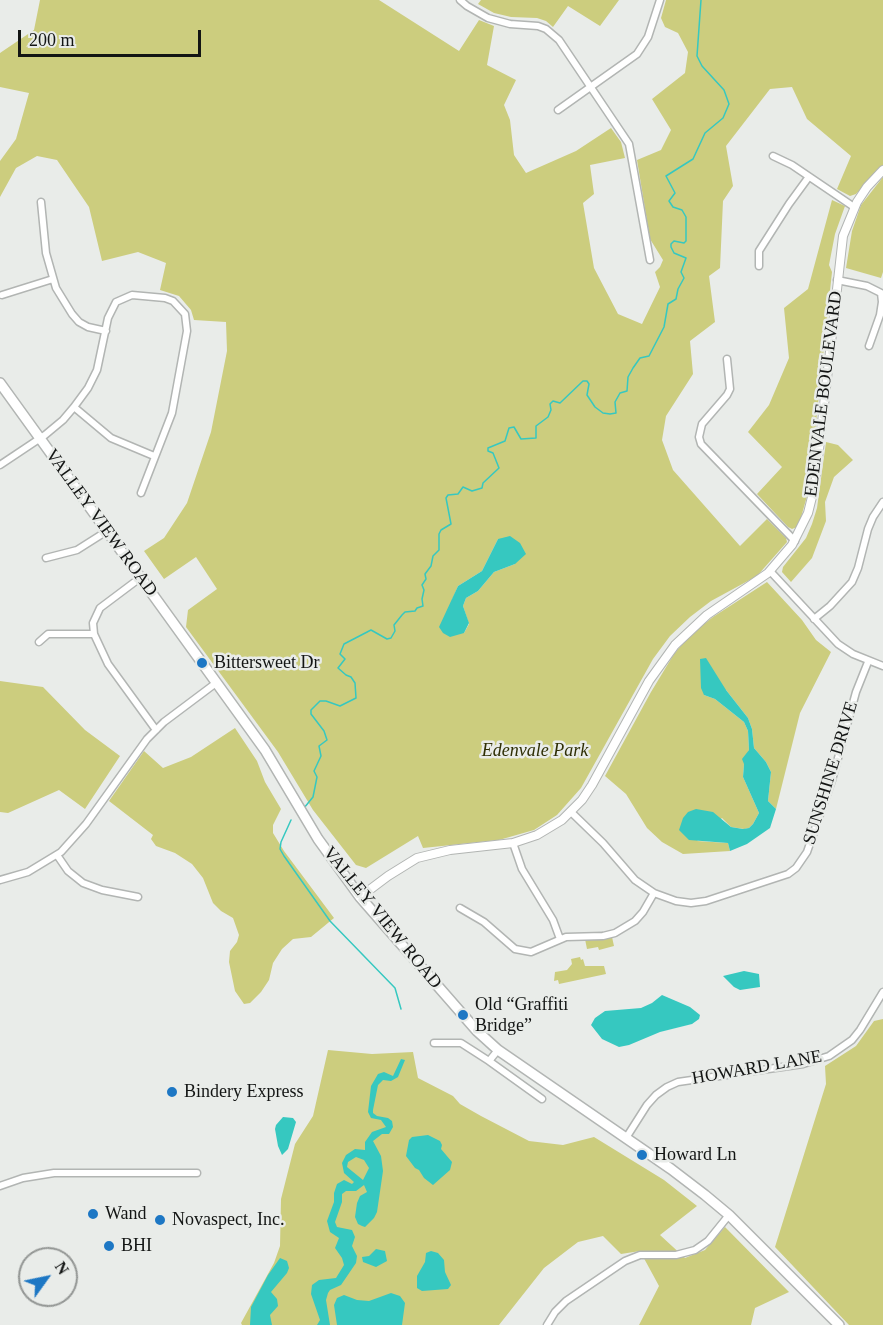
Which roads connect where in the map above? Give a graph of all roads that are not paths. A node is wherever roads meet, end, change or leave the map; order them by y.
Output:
1 (460, 0) edge
2 (660, 0) edge
3 (591, 87) junction
4 (558, 110) dead end
5 (773, 156) dead end
6 (883, 170) edge
7 (808, 178) junction
8 (41, 202) dead end
9 (854, 207) junction
10 (650, 260) dead end
11 (759, 266) dead end
12 (53, 279) junction
13 (837, 280) junction
14 (2, 296) edge
15 (106, 332) junction
16 (869, 346) dead end
17 (728, 359) dead end
18 (0, 382) edge
19 (74, 407) junction
20 (39, 439) junction
21 (154, 456) junction
22 (0, 465) edge
23 (141, 493) dead end
24 (883, 502) edge
25 (107, 531) junction
26 (795, 541) junction
27 (46, 558) dead end
28 (770, 571) junction
29 (140, 578) junction
30 (814, 619) junction
31 (94, 634) junction
32 (39, 642) dead end
33 (868, 662) junction
34 (883, 666) edge
35 (216, 683) junction
36 (156, 730) junction
37 (571, 812) junction
38 (816, 825) junction
39 (825, 829) dead end
40 (513, 843) junction
41 (57, 855) junction
42 (0, 880) edge
43 (654, 893) junction
44 (138, 897) dead end
45 (360, 897) junction
46 (460, 908) dead end
47 (560, 939) junction
48 (883, 992) edge
49 (434, 1043) dead end
50 (498, 1050) junction
51 (489, 1061) junction
52 (542, 1081) junction
53 (533, 1094) junction
54 (542, 1099) dead end
55 (626, 1138) junction
56 (197, 1173) dead end
57 (0, 1186) edge
58 (729, 1215) junction
59 (818, 1306) junction
60 (548, 1325) edge
61 (831, 1325) edge
62 (839, 1325) edge

1 - 3 street
2 - 3 street
3 - 4 street
3 - 10 street
5 - 7 street
6 - 9 street, EDENVALE BOULEVARD
7 - 9 street
7 - 11 street
8 - 12 street
9 - 13 street, EDENVALE BOULEVARD
12 - 14 street
12 - 15 street
13 - 16 street
13 - 26 street, EDENVALE BOULEVARD
15 - 19 street
15 - 21 street
17 - 26 street
18 - 20 main road, VALLEY VIEW ROAD
19 - 20 street
19 - 21 street
20 - 22 street
20 - 25 main road, VALLEY VIEW ROAD
21 - 23 street
24 - 30 street
25 - 27 street
25 - 29 main road, VALLEY VIEW ROAD
26 - 28 street, EDENVALE BOULEVARD
28 - 30 street
28 - 37 street, EDENVALE BOULEVARD
29 - 31 street
29 - 35 main road, VALLEY VIEW ROAD
30 - 33 street
31 - 32 street
31 - 36 street
33 - 34 street
33 - 38 street, SUNSHINE DRIVE
35 - 36 street
35 - 45 main road, VALLEY VIEW ROAD
36 - 41 street
37 - 40 street, EDENVALE BOULEVARD
37 - 43 street, SUNSHINE DRIVE
38 - 39 street
38 - 43 street, SUNSHINE DRIVE
40 - 45 street, EDENVALE BOULEVARD
40 - 47 street
41 - 42 street
41 - 44 street
43 - 47 street
45 - 50 main road, VALLEY VIEW ROAD
46 - 47 street
48 - 55 street, HOWARD LANE
49 - 51 street
50 - 51 street
50 - 52 main road, VALLEY VIEW ROAD
51 - 53 street
52 - 53 street
52 - 55 main road, VALLEY VIEW ROAD
53 - 54 street
55 - 58 main road, VALLEY VIEW ROAD
56 - 57 street
58 - 59 main road, VALLEY VIEW ROAD
58 - 60 street
59 - 61 main road, VALLEY VIEW ROAD
59 - 62 main road, VALLEY VIEW ROAD

